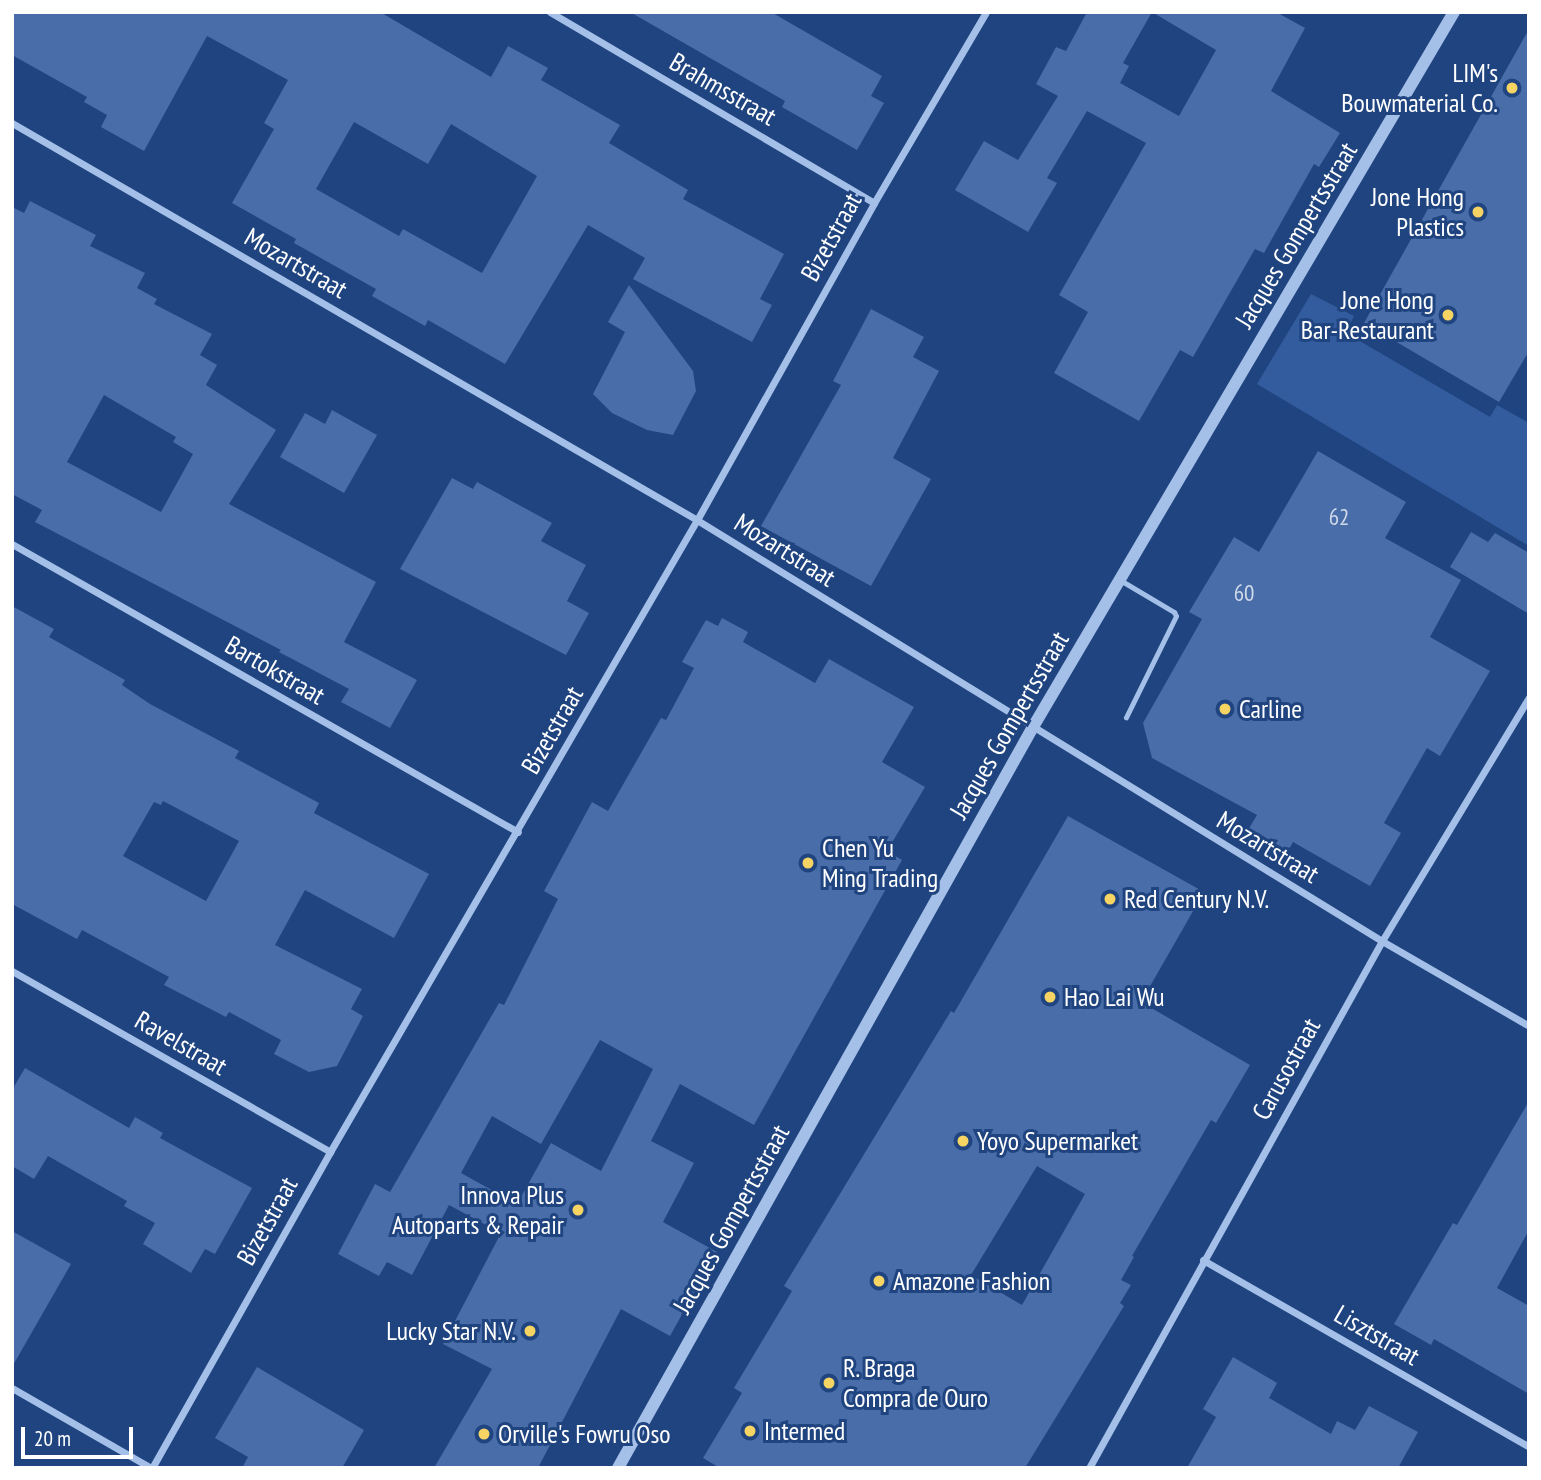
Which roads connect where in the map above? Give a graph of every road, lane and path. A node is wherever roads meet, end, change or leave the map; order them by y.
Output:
1 (550, 12) edge
2 (986, 12) edge
3 (1454, 12) edge
4 (12, 123) edge
5 (874, 203) junction
6 (697, 520) junction
7 (12, 544) edge
8 (1119, 580) junction
9 (1529, 697) edge
10 (1126, 717) dead end
11 (1032, 727) junction
12 (518, 832) junction
13 (1382, 941) junction
14 (12, 971) edge
15 (1529, 1026) edge
16 (330, 1152) junction
17 (1203, 1260) junction
18 (12, 1388) edge
19 (1529, 1447) edge
20 (151, 1468) edge
21 (618, 1468) edge
22 (1088, 1468) edge

1 - 5 street, Brahmsstraat
2 - 5 street, Bizetstraat
3 - 8 street, Jacques Gompertsstraat
4 - 6 street, Mozartstraat
5 - 6 street, Bizetstraat
6 - 11 street, Mozartstraat
6 - 12 street, Bizetstraat
7 - 12 street, Bartokstraat
8 - 10 lane
8 - 11 street, Jacques Gompertsstraat
9 - 13 street, Carusostraat
11 - 13 street, Mozartstraat
11 - 21 street, Jacques Gompertsstraat
12 - 16 street, Bizetstraat
13 - 15 street, Mozartstraat
13 - 17 street, Carusostraat
14 - 16 street, Ravelstraat
16 - 20 street, Bizetstraat
17 - 19 street, Lisztstraat
17 - 22 street, Carusostraat
18 - 20 street

